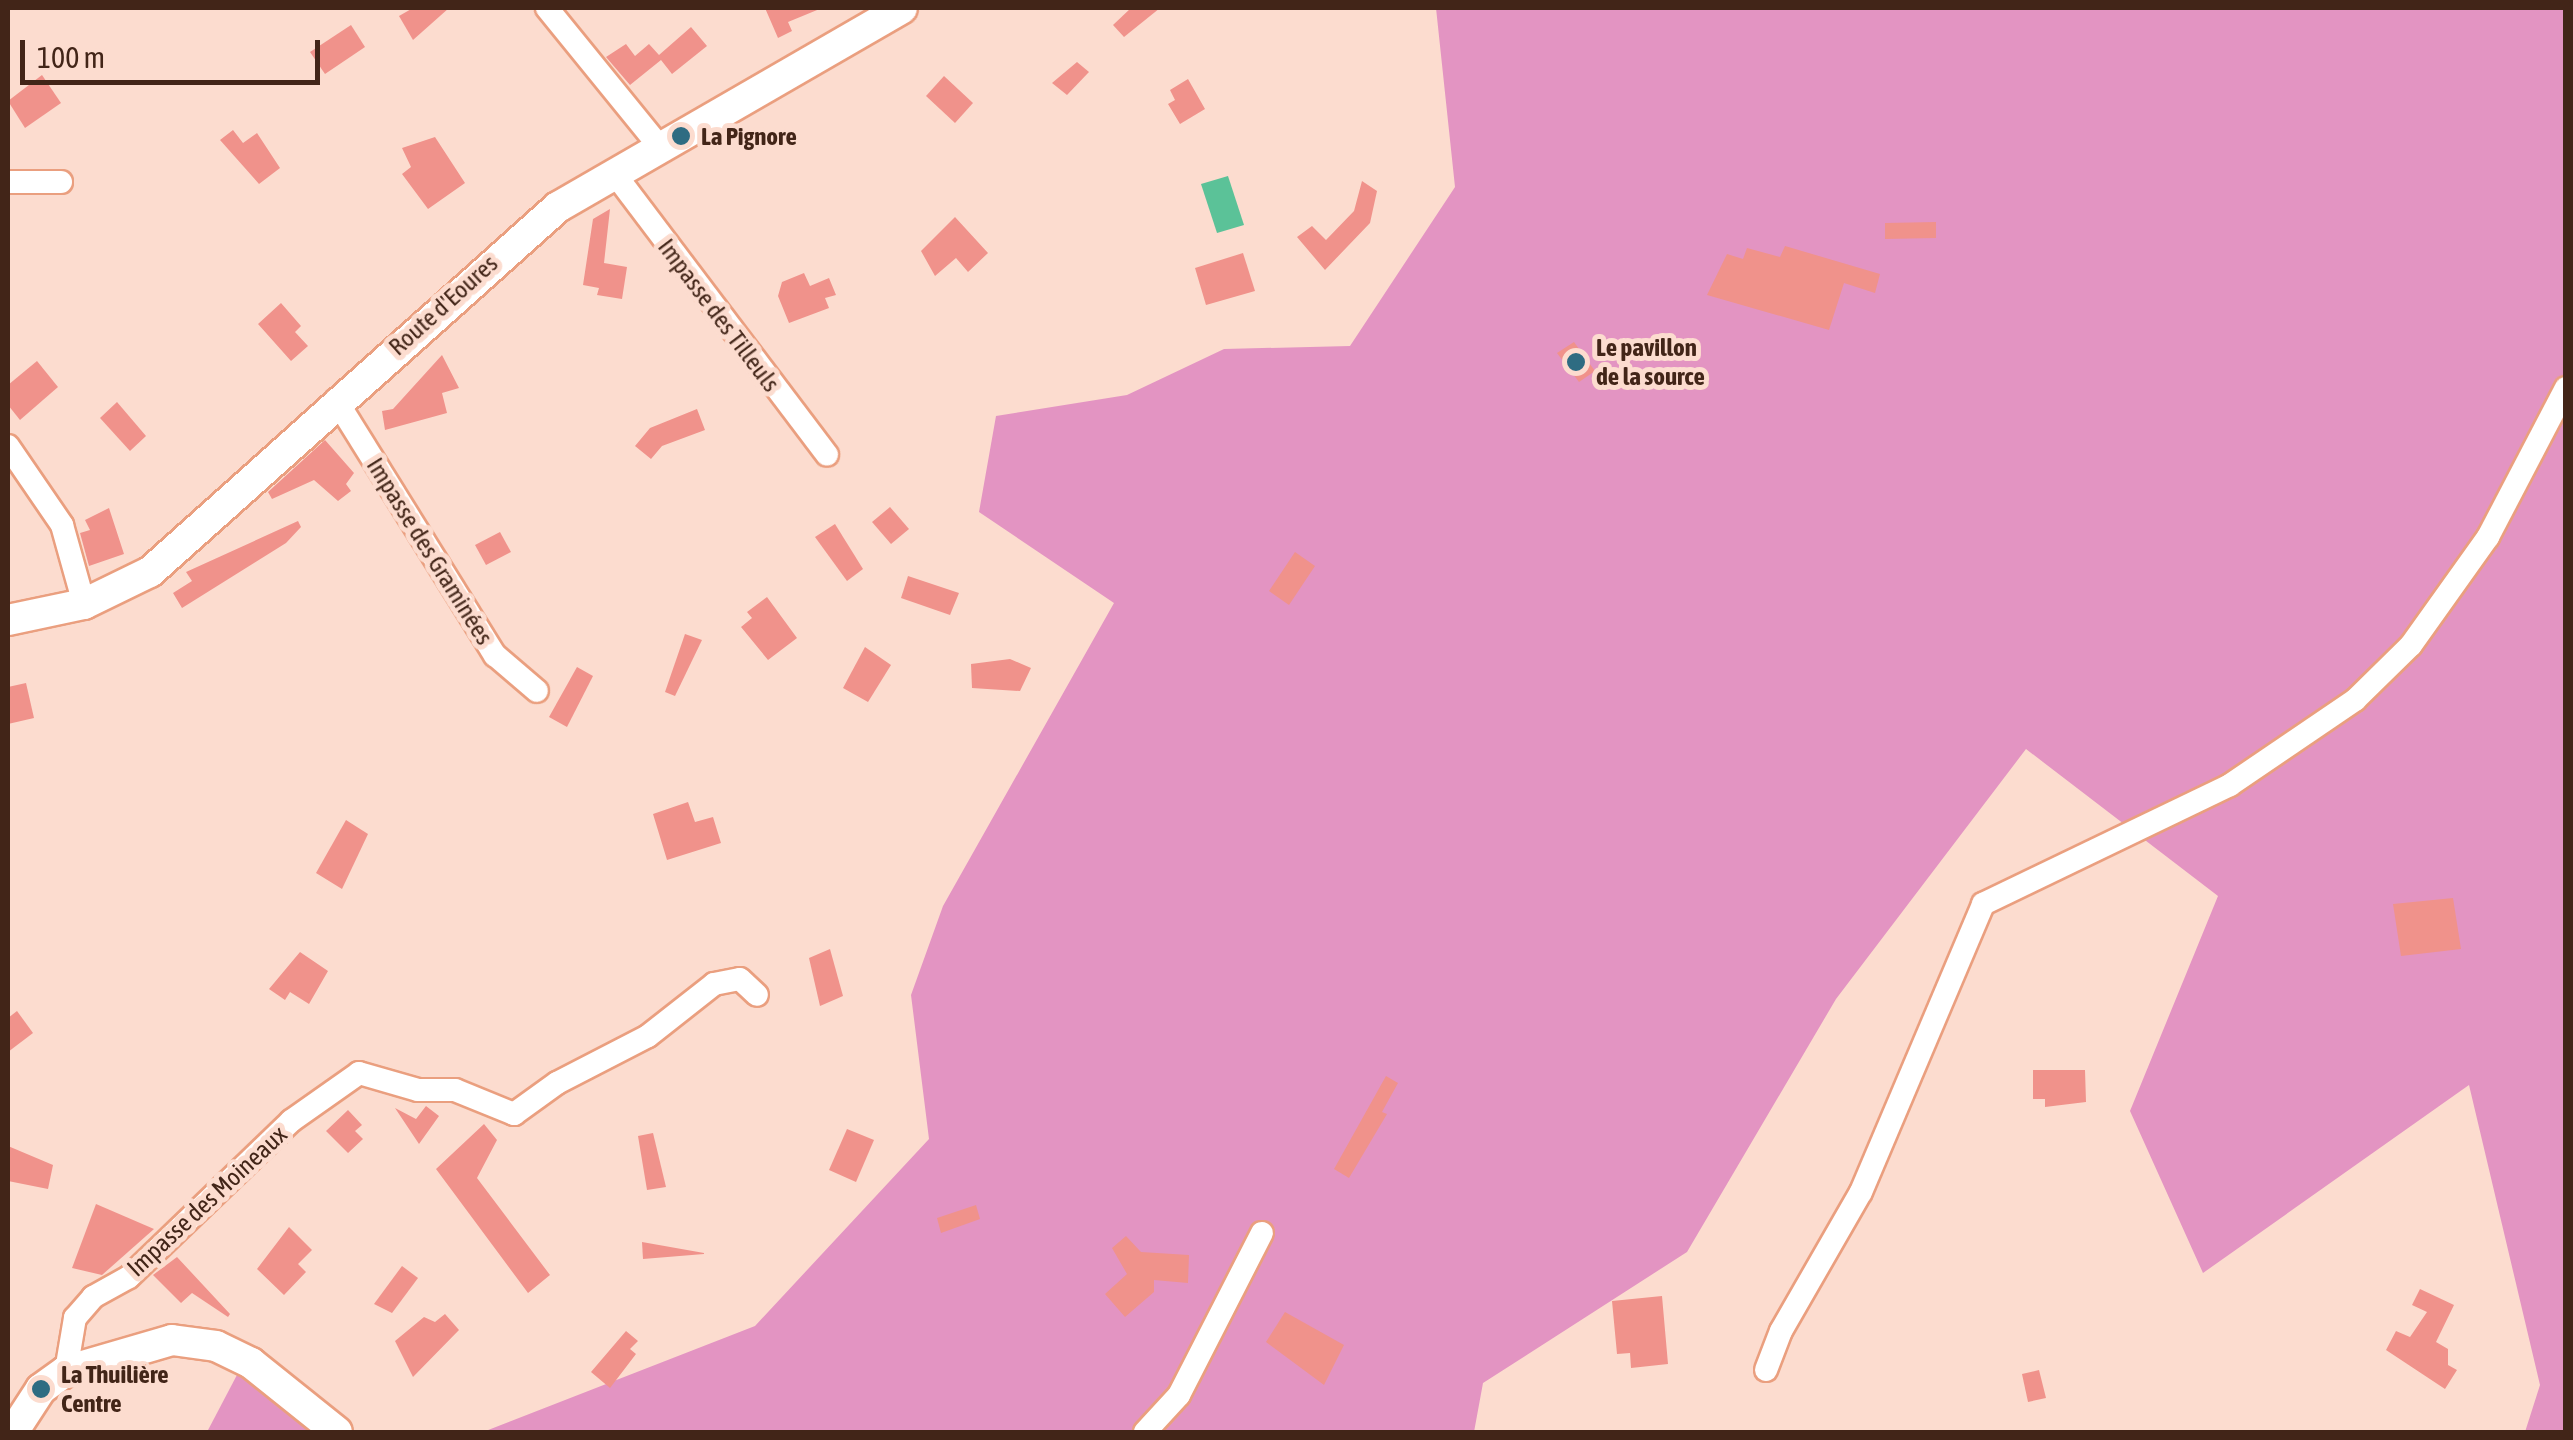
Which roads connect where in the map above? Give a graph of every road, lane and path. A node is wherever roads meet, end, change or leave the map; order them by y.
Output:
1 (547, 8) edge
2 (902, 8) edge
3 (660, 148) junction
4 (614, 173) junction
5 (8, 182) edge
6 (60, 182) dead end
7 (2566, 388) edge
8 (336, 400) junction
9 (8, 446) edge
10 (827, 455) dead end
11 (84, 604) junction
12 (8, 620) edge
13 (536, 691) dead end
14 (757, 995) dead end
15 (1262, 1234) dead end
16 (1766, 1370) dead end
17 (66, 1371) junction
18 (13, 1432) edge
19 (336, 1432) edge
20 (1145, 1432) edge

1 - 3 street
2 - 3 street, Route d'Eoures
3 - 4 street, Route d'Eoures
4 - 8 street, Route d'Eoures
4 - 10 street, Impasse des Tilleuls
5 - 6 street
7 - 16 street
8 - 11 street, Route d'Eoures
8 - 13 street, Impasse des Graminées
9 - 11 street
11 - 12 street, Route d'Eoures
14 - 17 street, Impasse des Moineaux
15 - 20 street
17 - 18 street
17 - 19 street

